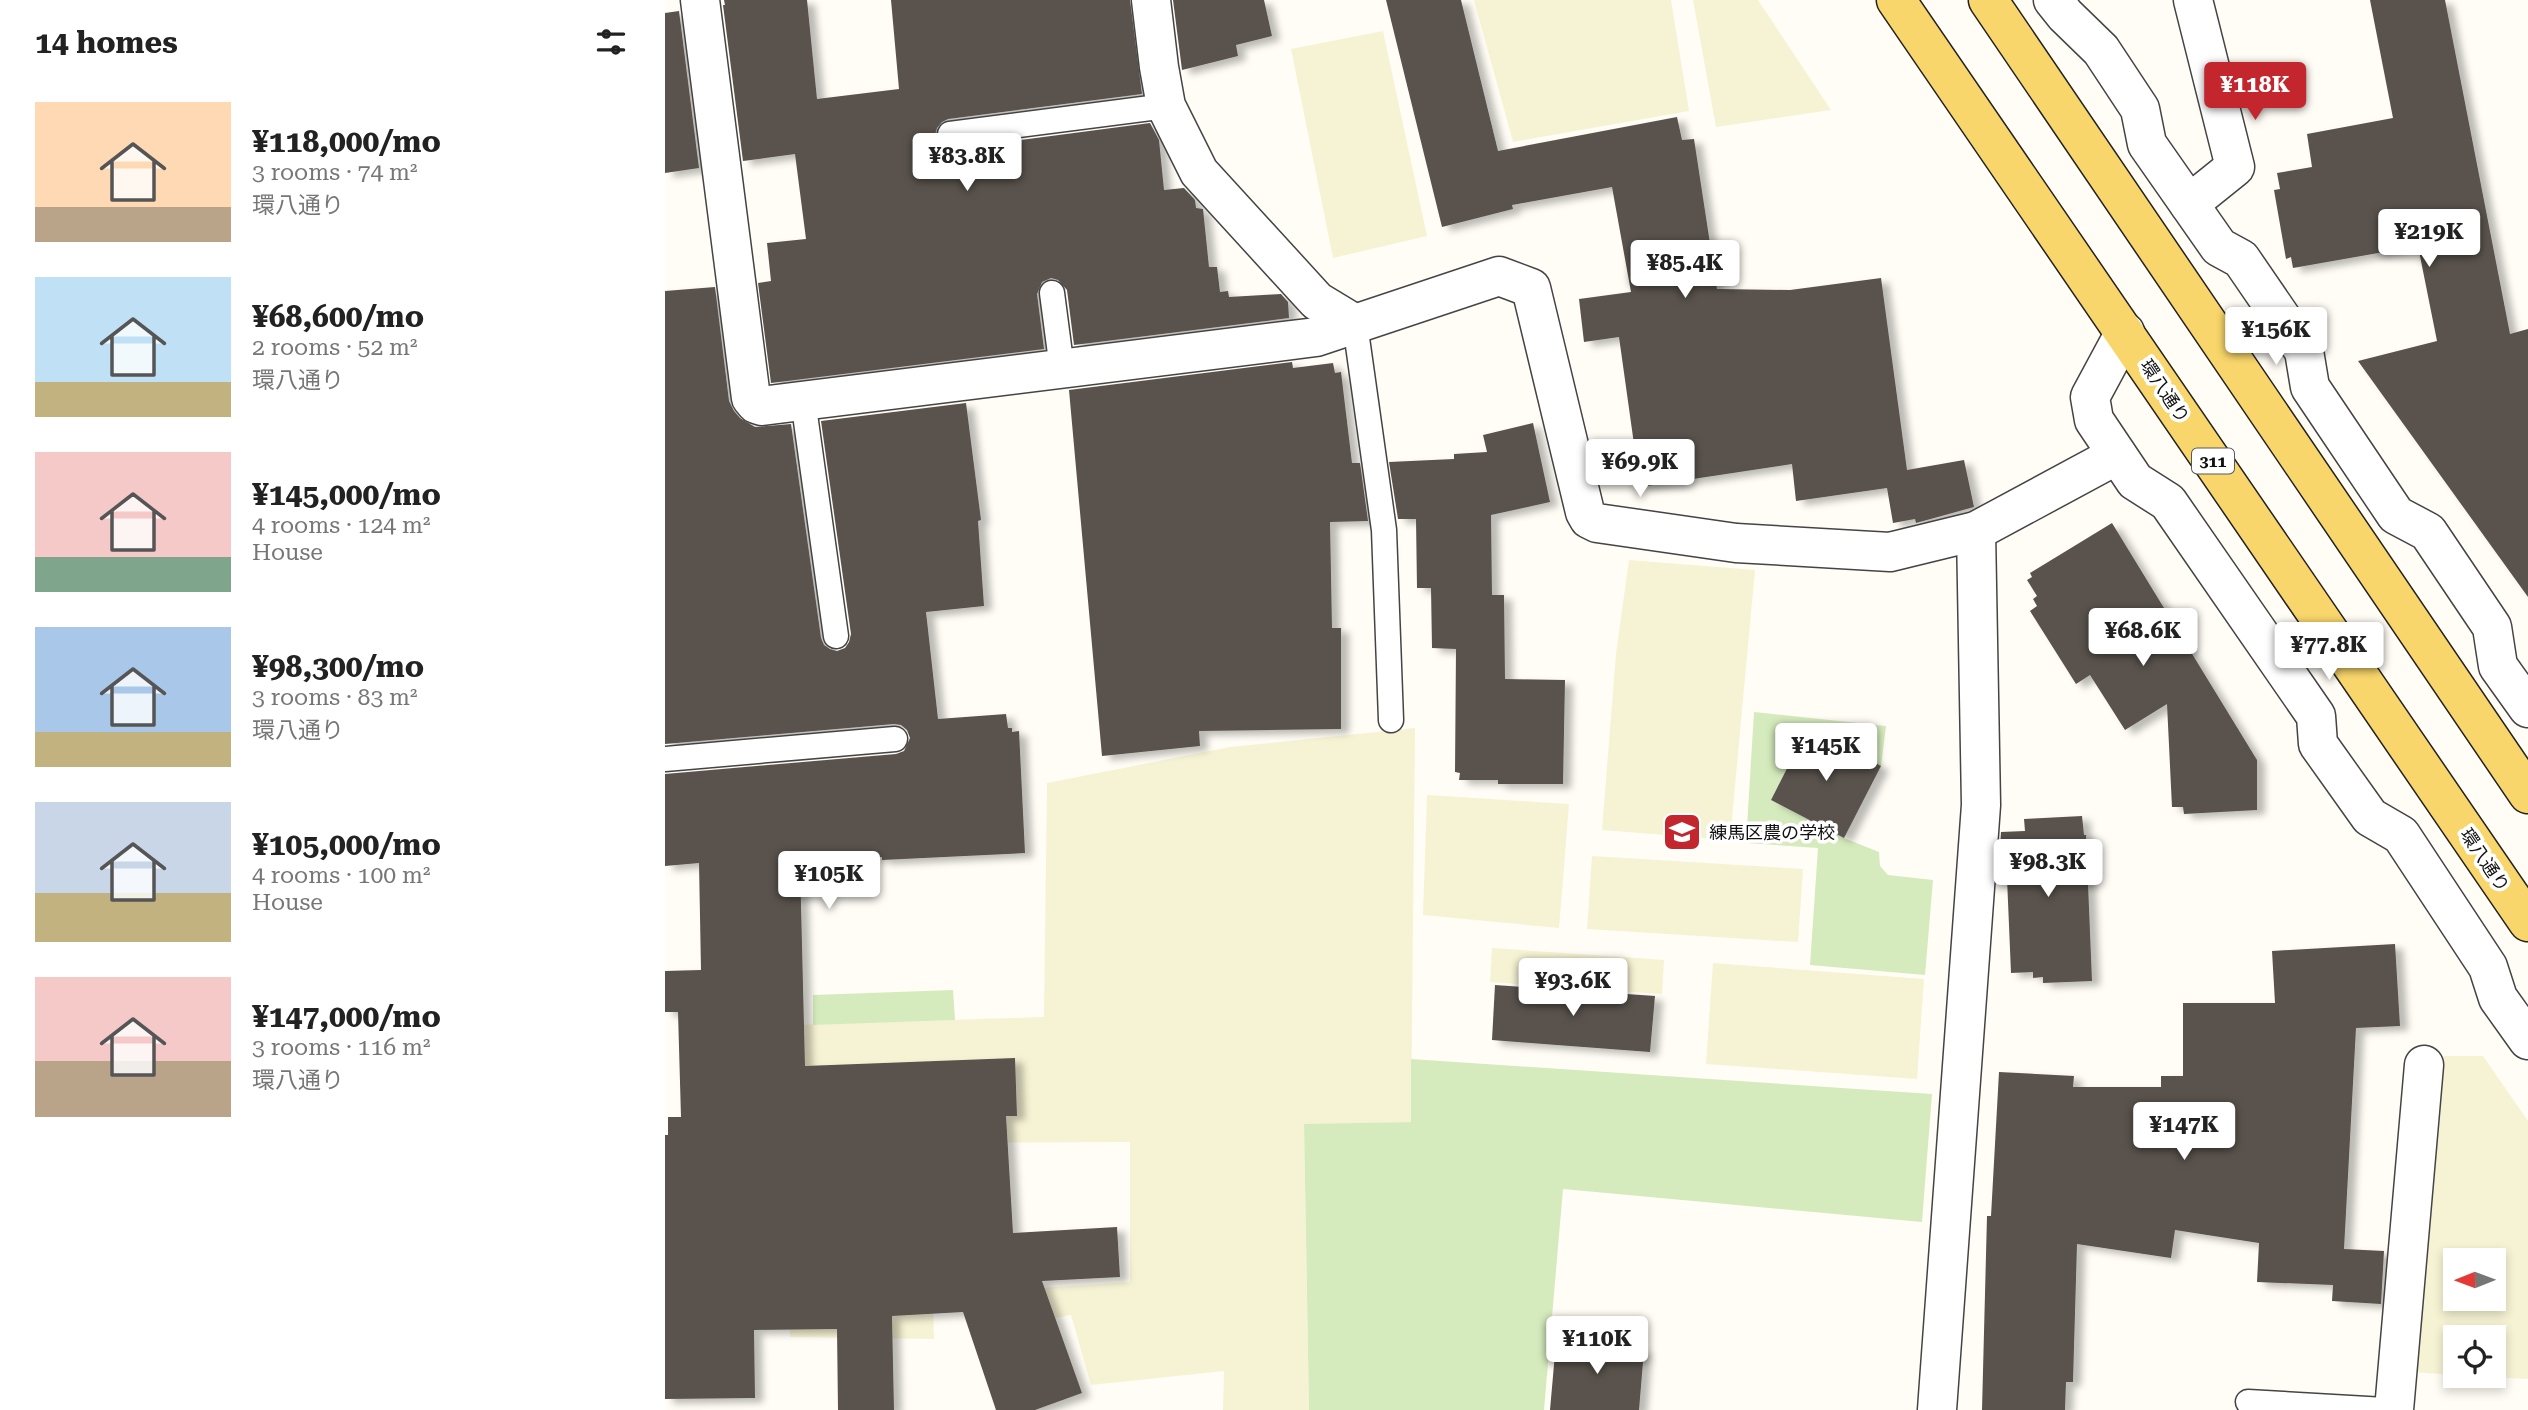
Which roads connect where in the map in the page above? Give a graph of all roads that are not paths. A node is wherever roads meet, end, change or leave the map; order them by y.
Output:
1 (700, 0) edge
2 (1151, 0) edge
3 (1896, 0) edge
4 (1988, 0) edge
5 (2053, 0) edge
6 (2193, 0) edge
7 (1166, 106) junction
8 (950, 134) dead end
9 (2189, 204) junction
10 (1052, 293) dead end
11 (1355, 324) junction
12 (2125, 332) junction
13 (1062, 369) junction
14 (803, 400) junction
15 (2117, 455) junction
16 (1976, 531) junction
17 (836, 636) dead end
18 (2528, 708) edge
19 (1391, 720) dead end
20 (895, 739) dead end
21 (665, 759) edge
22 (2528, 794) edge
23 (2528, 922) edge
24 (2528, 1040) edge
25 (2424, 1065) dead end
26 (2248, 1402) dead end
27 (1937, 1410) edge
28 (2385, 1410) edge
29 (2394, 1410) edge

1 - 14 street
2 - 7 street
3 - 12 main road, 環八通り / 311
4 - 22 main road
5 - 9 street
6 - 9 street
7 - 8 lane
7 - 11 street
9 - 18 street
10 - 13 lane
11 - 13 street
11 - 16 street
11 - 19 lane
12 - 15 street
12 - 23 main road, 環八通り / 311
13 - 14 street
14 - 17 lane
15 - 16 street
15 - 24 street
16 - 27 street
20 - 21 lane
25 - 29 street
26 - 28 lane

